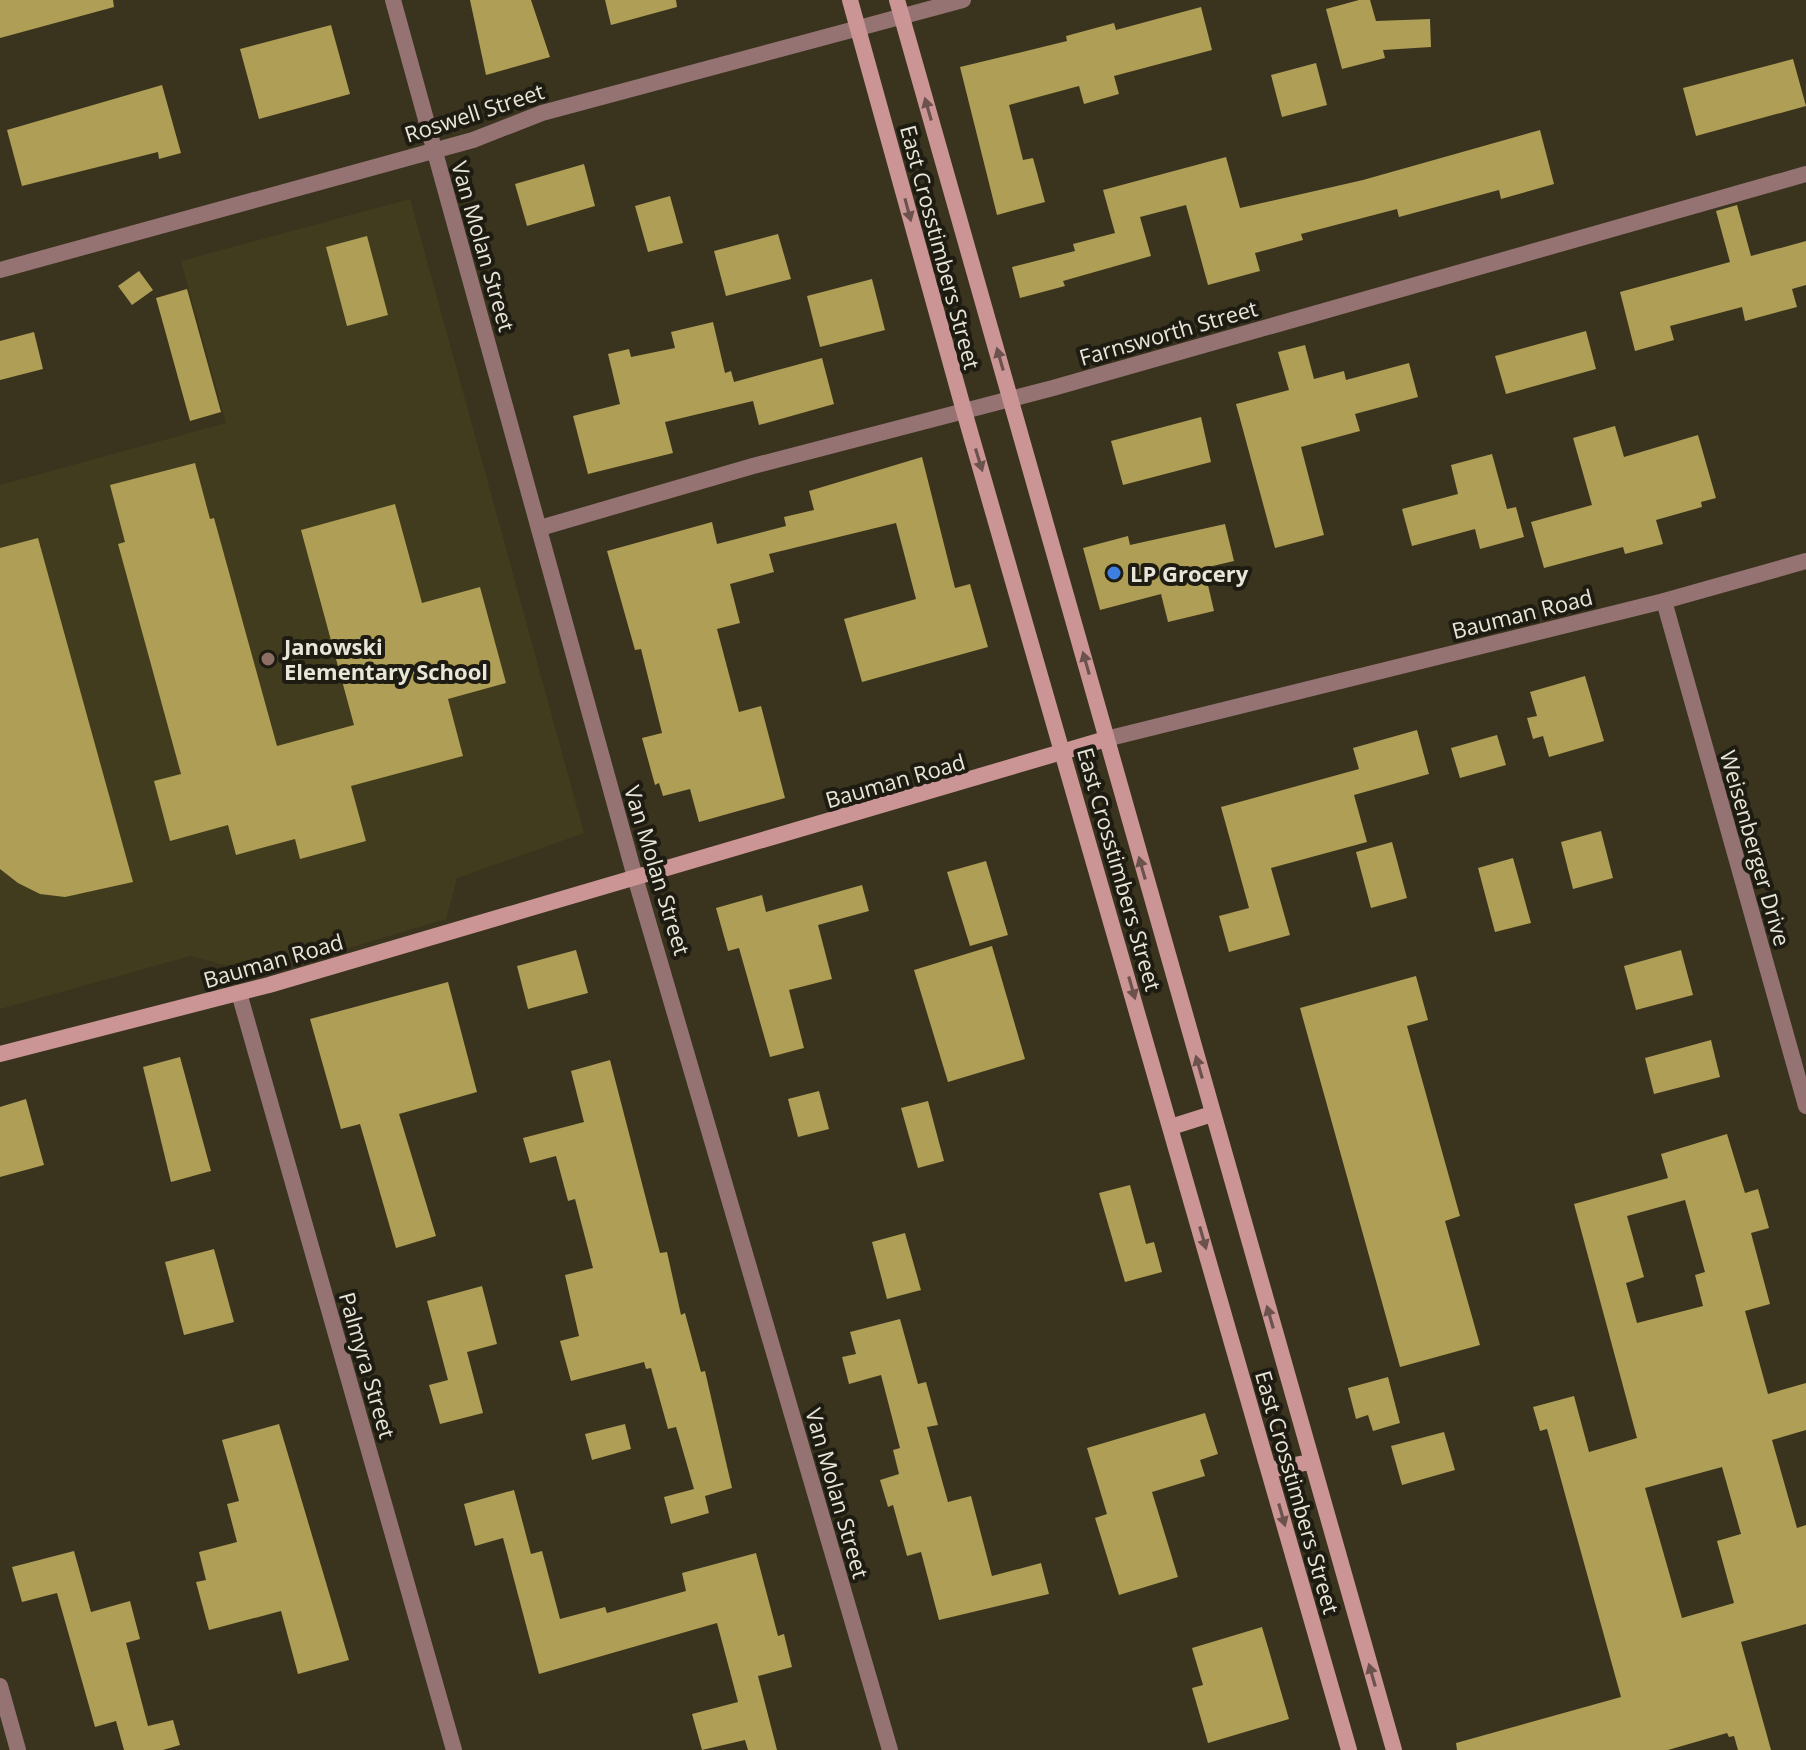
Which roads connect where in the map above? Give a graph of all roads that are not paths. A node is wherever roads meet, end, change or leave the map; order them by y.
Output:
1 (393, 0) edge
2 (850, 0) edge
3 (963, 0) edge
4 (899, 7) edge
5 (858, 28) junction
6 (434, 149) junction
7 (1806, 174) edge
8 (0, 270) edge
9 (1011, 399) junction
10 (964, 411) junction
11 (540, 528) junction
12 (1806, 561) edge
13 (1664, 601) junction
14 (1106, 739) junction
15 (1062, 752) junction
16 (635, 877) junction
17 (239, 993) junction
18 (0, 1054) edge
19 (1806, 1106) edge
20 (1212, 1114) junction
21 (1171, 1127) junction
22 (1310, 1462) junction
23 (1269, 1470) junction
24 (0, 1686) edge
25 (18, 1750) edge
26 (454, 1750) edge
27 (890, 1750) edge
28 (1349, 1750) edge
29 (1394, 1750) edge

1 - 6 street, Van Molan Street
2 - 5 main road, East Crosstimbers Street
3 - 4 street, Roswell Street
4 - 5 street, Roswell Street
9 -> 4 main road, East Crosstimbers Street
5 - 6 street, Roswell Street
5 -> 10 main road, East Crosstimbers Street
6 - 8 street, Roswell Street
6 - 11 street, Van Molan Street
7 - 9 street, Farnsworth Street
9 - 10 street, Farnsworth Street
14 -> 9 main road, East Crosstimbers Street
10 - 11 street, Farnsworth Street
10 -> 15 main road, East Crosstimbers Street
11 - 16 street, Van Molan Street
12 - 13 street, Bauman Road
13 - 14 street, Bauman Road
13 - 19 street, Weisenberger Drive
14 - 15 main road, Bauman Road
20 -> 14 main road, East Crosstimbers Street
15 - 16 main road, Bauman Road
15 -> 21 main road, East Crosstimbers Street
16 - 17 main road, Bauman Road
16 - 27 street, Van Molan Street
17 - 18 main road, Bauman Road
17 - 26 street, Palmyra Street
20 - 21 main road
22 -> 20 main road, East Crosstimbers Street
21 -> 23 main road, East Crosstimbers Street
22 - 23 main road
29 -> 22 main road, East Crosstimbers Street
23 -> 28 main road, East Crosstimbers Street
24 - 25 street

